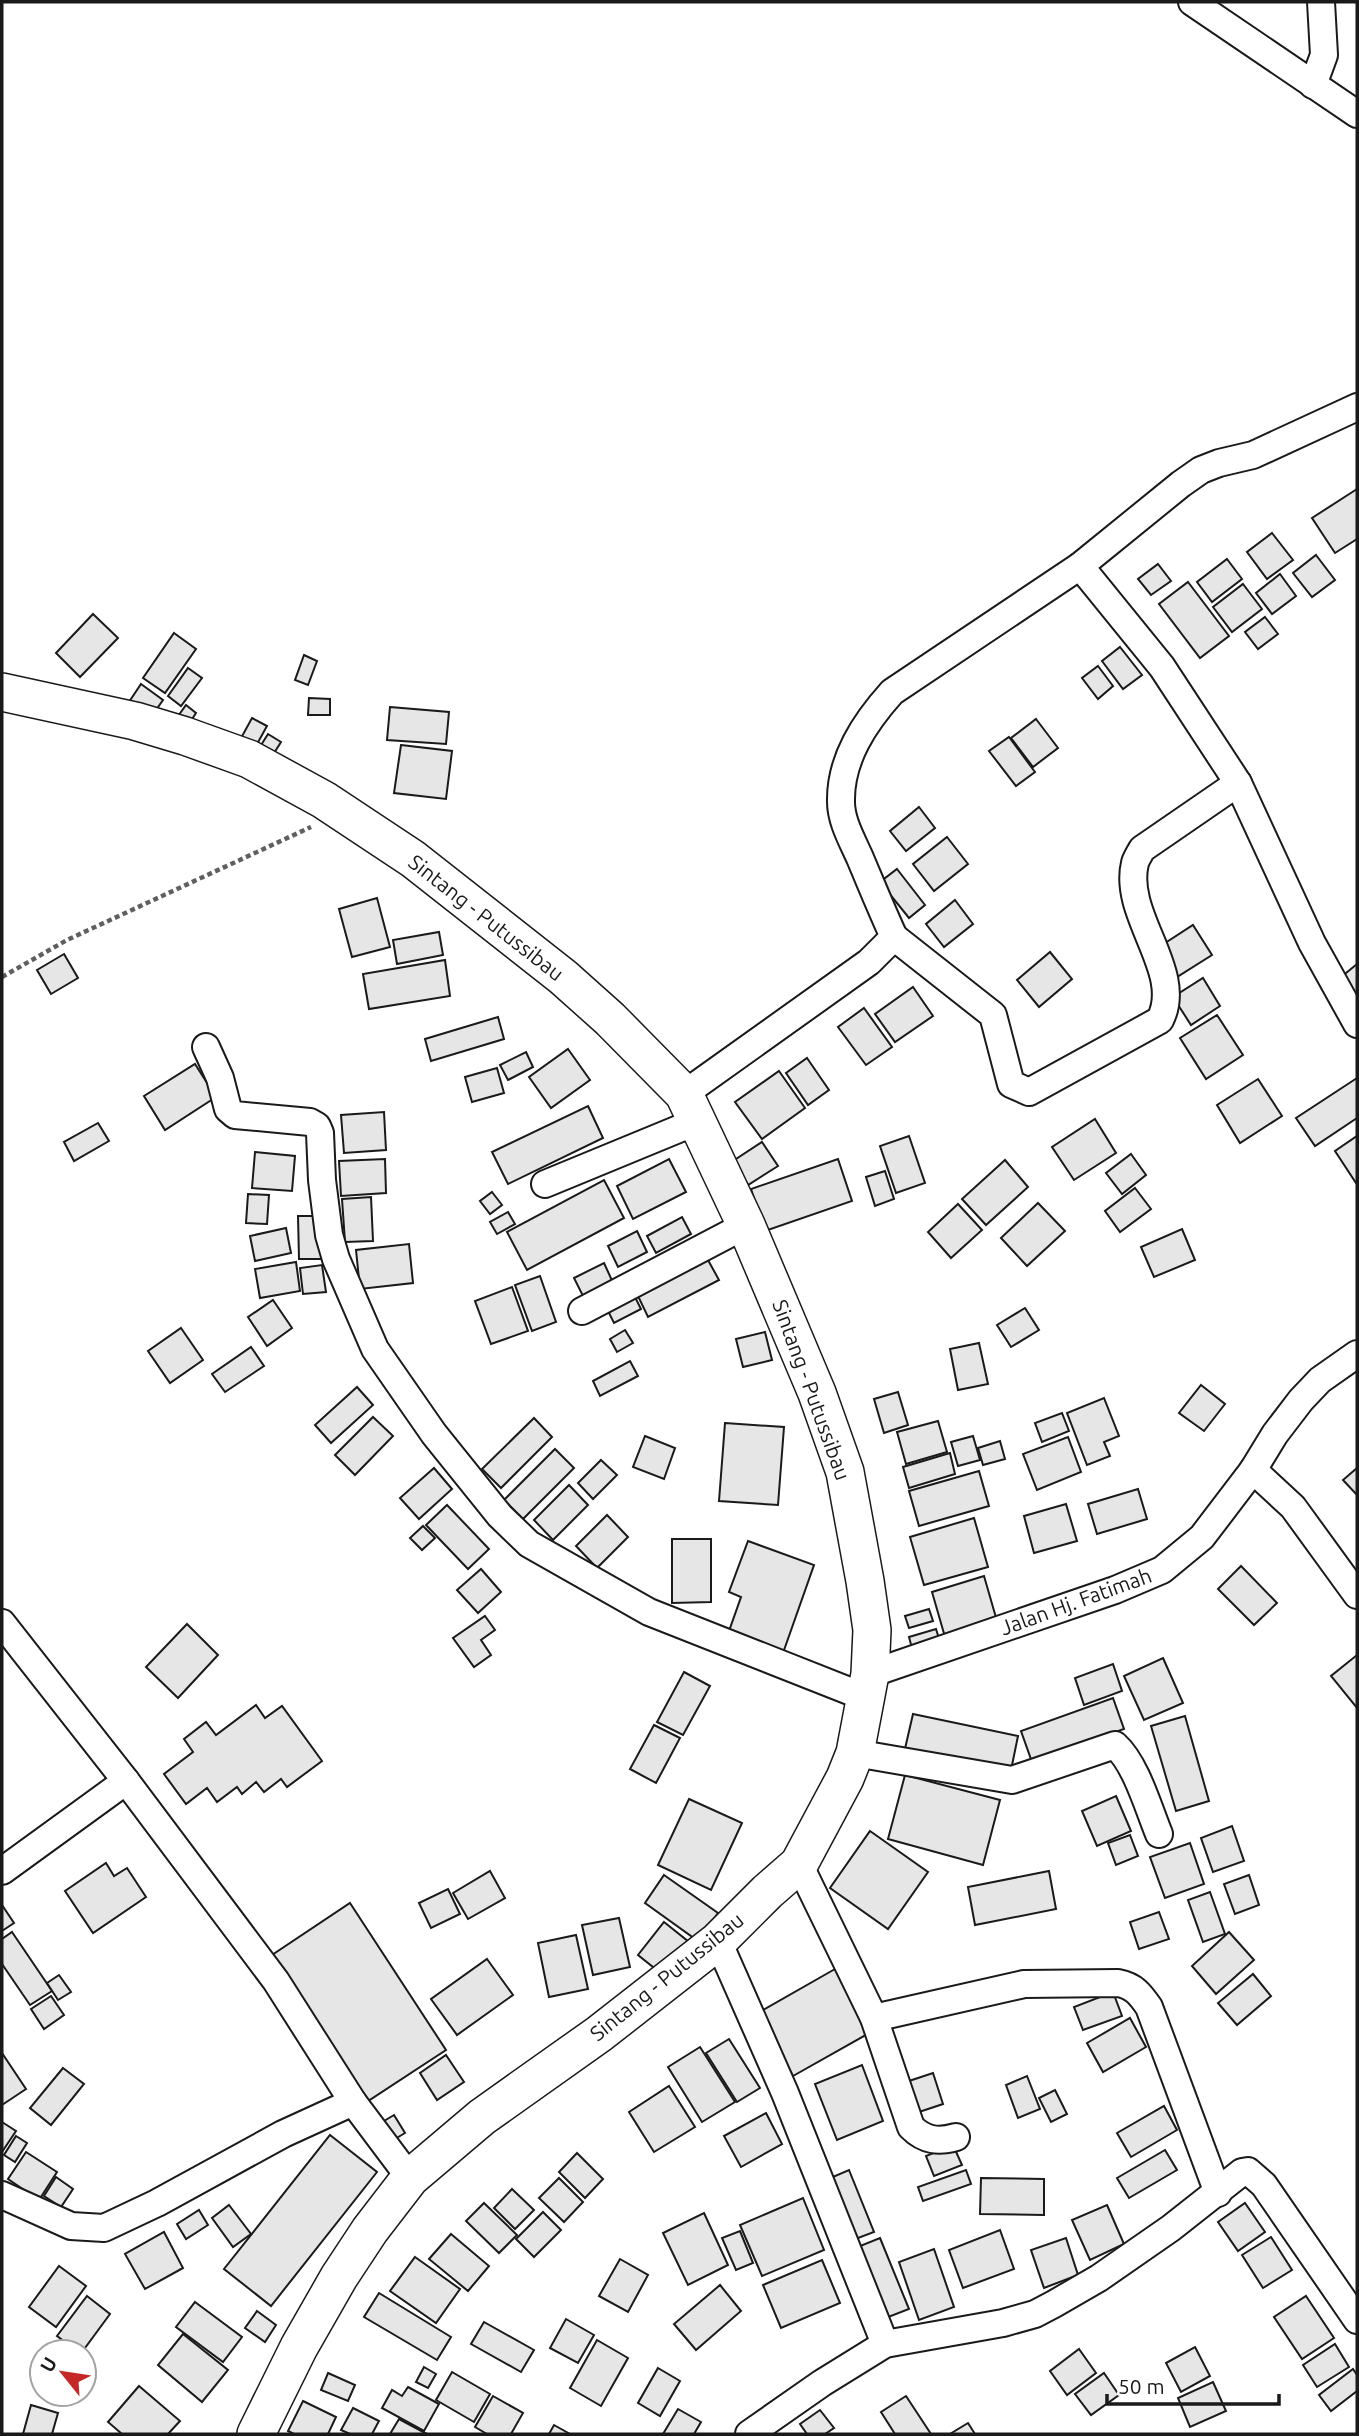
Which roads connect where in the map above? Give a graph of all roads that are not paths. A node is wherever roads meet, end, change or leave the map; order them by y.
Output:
1 (1192, 2) edge
2 (1321, 2) edge
3 (1313, 85) junction
4 (1357, 114) edge
5 (1353, 417) edge
6 (1080, 566) junction
7 (2, 692) edge
8 (1238, 783) junction
9 (894, 937) junction
10 (1357, 1024) edge
11 (206, 1047) dead end
12 (691, 1107) junction
13 (545, 1184) dead end
14 (746, 1225) junction
15 (582, 1311) dead end
16 (1357, 1354) edge
17 (1253, 1470) junction
18 (1357, 1595) edge
19 (2, 1623) edge
20 (869, 1686) junction
21 (855, 1754) junction
22 (126, 1781) junction
23 (1159, 1834) dead end
24 (799, 1864) junction
25 (2, 1871) edge
26 (718, 1941) junction
27 (874, 2018) junction
28 (353, 2102) junction
29 (956, 2137) dead end
30 (410, 2178) junction
31 (1218, 2193) junction
32 (2, 2194) edge
33 (1357, 2320) edge
34 (885, 2344) junction
35 (256, 2434) edge
36 (749, 2434) edge

1 - 3 street
2 - 3 street
3 - 4 street
5 - 6 street
6 - 8 street
6 - 9 street
7 - 12 highway, Sintang - Putussibau
8 - 9 street
8 - 10 street
9 - 12 street
11 - 20 street
12 - 13 street
12 - 14 highway, Sintang - Putussibau
14 - 15 street
14 - 20 highway, Sintang - Putussibau
16 - 17 street, Jalan Hj. Fatimah
17 - 18 street
17 - 20 street, Jalan Hj. Fatimah
19 - 22 street
20 - 21 highway, Sintang - Putussibau
21 - 23 street
21 - 24 highway, Sintang - Putussibau
22 - 25 street
22 - 28 street
24 - 26 highway, Sintang - Putussibau
24 - 27 street
26 - 30 highway, Sintang - Putussibau
26 - 34 street
27 - 29 street
27 - 31 street
28 - 30 street
28 - 32 street
30 - 35 highway, Sintang - Putussibau
31 - 33 street
31 - 34 street
34 - 36 street

